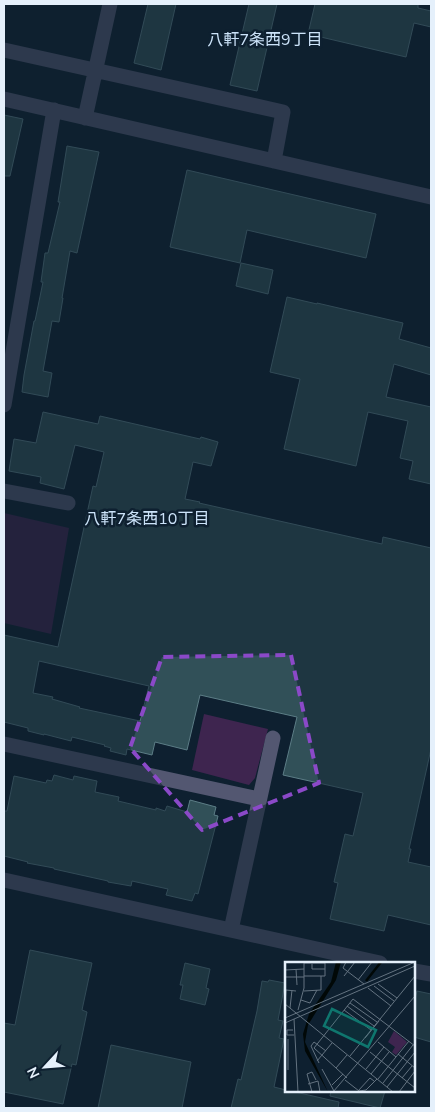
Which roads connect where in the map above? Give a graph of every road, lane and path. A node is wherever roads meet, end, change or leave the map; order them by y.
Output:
1 (110, 4) edge
2 (4, 50) edge
3 (96, 71) junction
4 (4, 98) edge
5 (54, 110) junction
6 (85, 118) junction
7 (274, 161) junction
8 (431, 196) edge
9 (4, 405) edge
10 (4, 491) edge
11 (68, 503) dead end
12 (274, 738) dead end
13 (4, 744) edge
14 (259, 800) junction
15 (4, 880) edge
16 (231, 930) junction
17 (375, 962) edge
18 (415, 970) edge
19 (431, 974) edge

1 - 3 street
2 - 3 street
3 - 6 street
3 - 7 street
4 - 5 street
5 - 6 street
5 - 9 street
6 - 7 street
7 - 8 street
10 - 11 street
12 - 14 street
13 - 14 street
14 - 16 street
15 - 16 street
16 - 17 street
18 - 19 street

